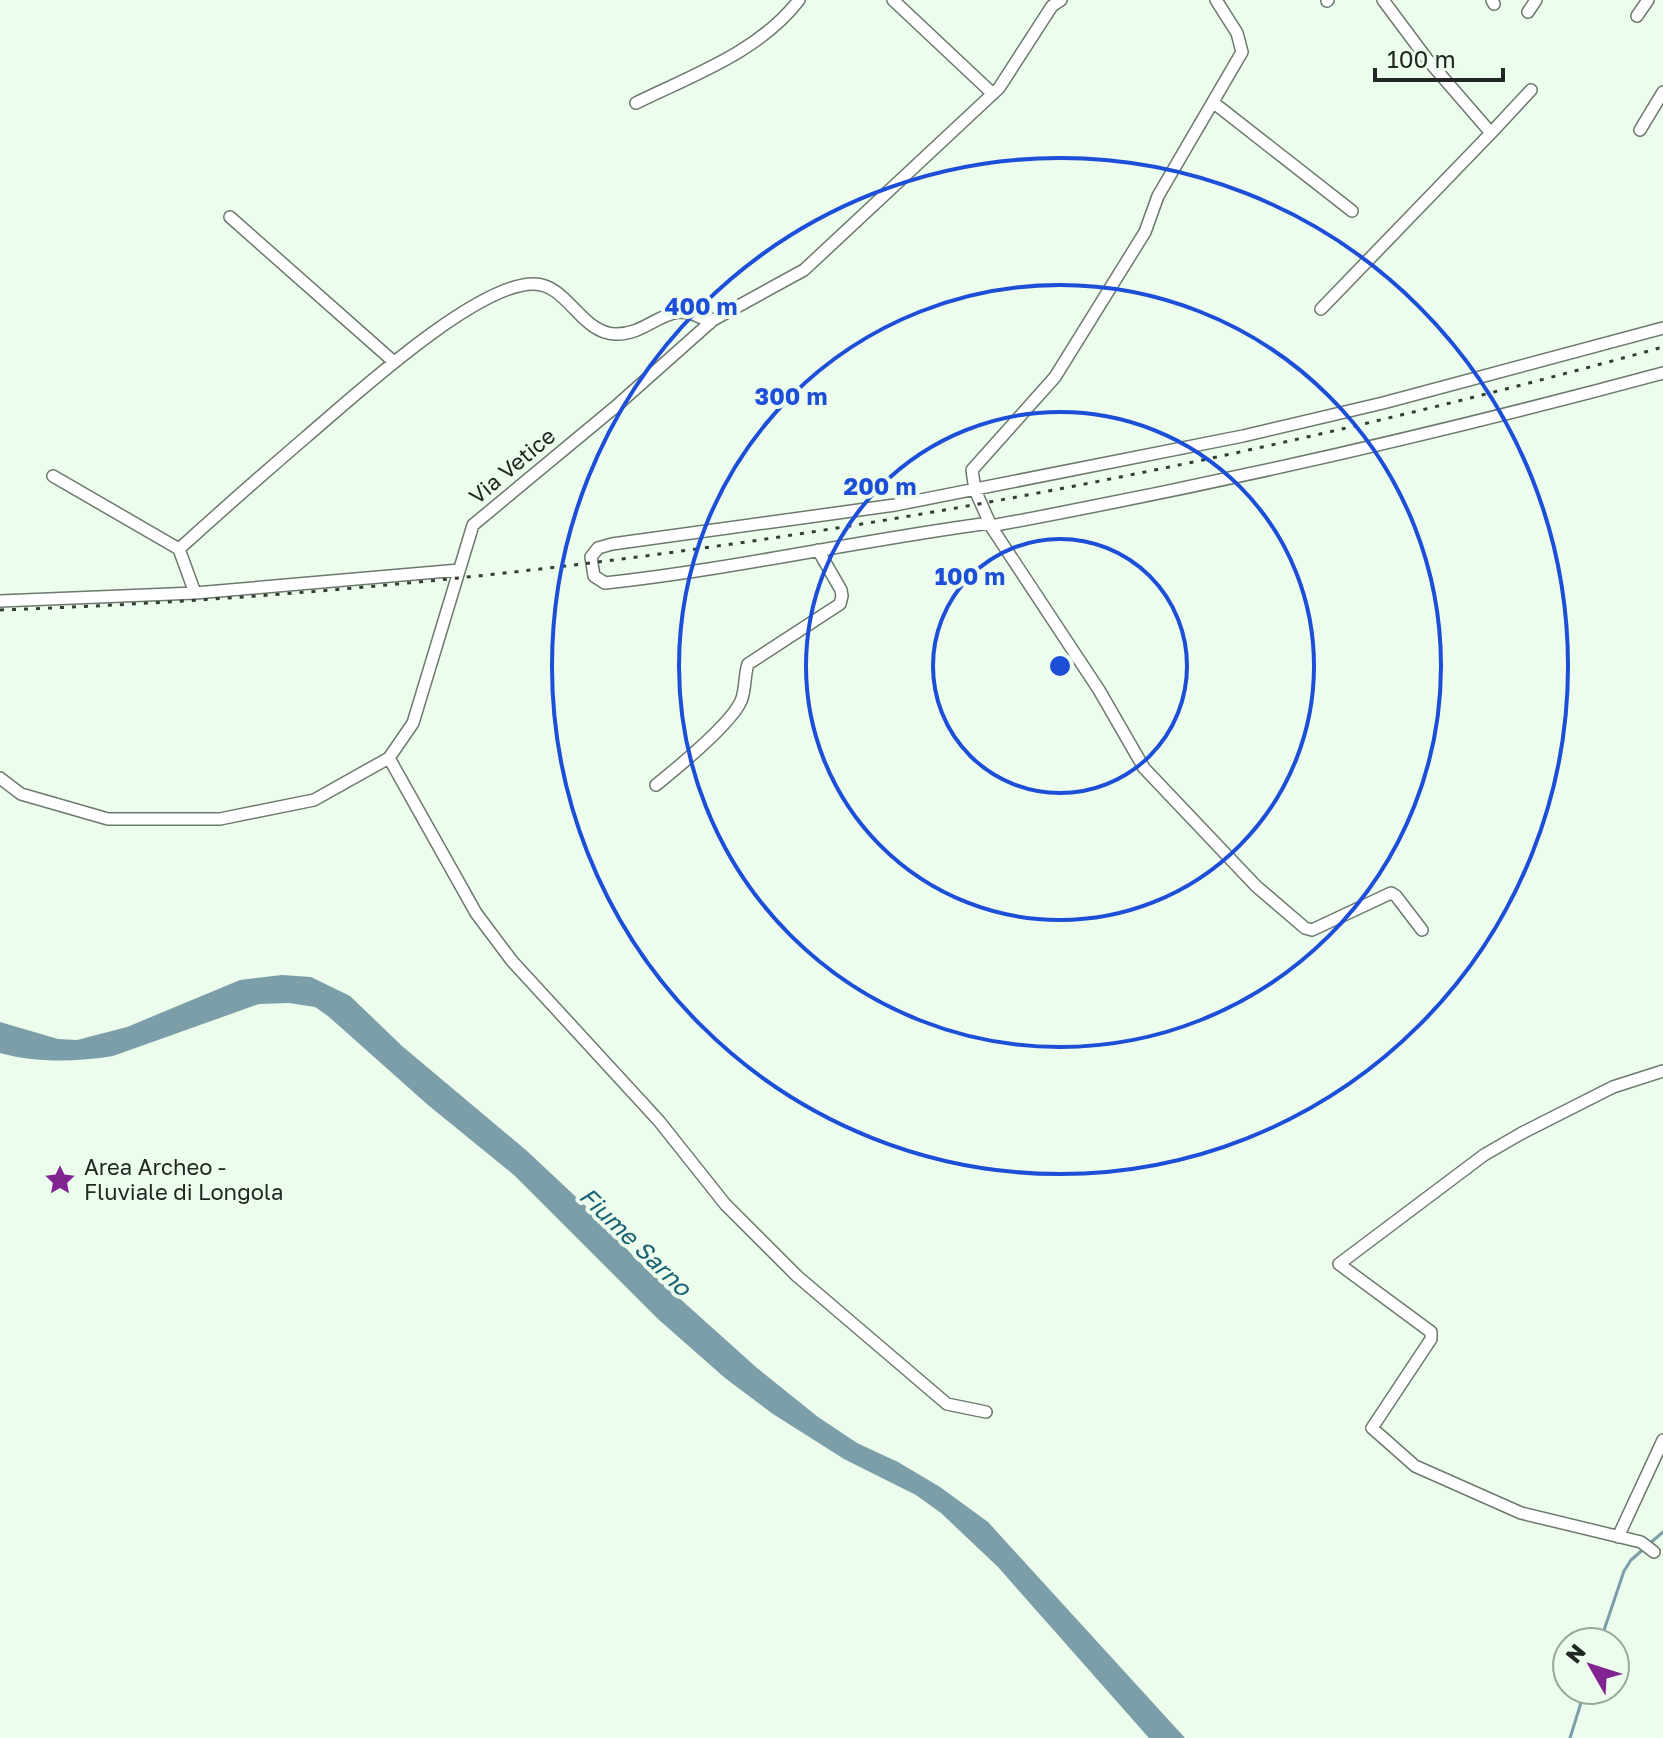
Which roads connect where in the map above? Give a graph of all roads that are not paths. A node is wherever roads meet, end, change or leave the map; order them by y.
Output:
1 (799, 0) edge
2 (893, 0) edge
3 (1061, 0) edge
4 (1216, 0) edge
5 (1383, 0) edge
6 (1536, 0) edge
7 (1648, 0) edge
8 (1528, 12) dead end
9 (1637, 16) dead end
10 (1531, 90) dead end
11 (1663, 92) edge
12 (993, 94) junction
13 (636, 103) dead end
14 (1214, 103) junction
15 (1640, 130) dead end
16 (1491, 133) junction
17 (1352, 211) dead end
18 (230, 217) dead end
19 (1321, 309) dead end
20 (710, 323) junction
21 (1663, 328) edge
22 (394, 362) junction
23 (1663, 373) edge
24 (53, 476) dead end
25 (975, 490) junction
26 (991, 525) junction
27 (179, 549) junction
28 (818, 550) junction
29 (459, 570) junction
30 (195, 593) junction
31 (0, 601) edge
32 (389, 758) junction
33 (0, 778) edge
34 (656, 785) dead end
35 (1422, 930) dead end
36 (1663, 1071) edge
37 (986, 1412) dead end
38 (1663, 1440) edge
39 (1618, 1537) junction
40 (1650, 1548) dead end

1 - 13 street
2 - 12 street
3 - 12 street, Via Vetice
4 - 14 street
5 - 16 street
6 - 8 street
7 - 9 street
10 - 16 street
11 - 15 street
12 - 20 street, Via Vetice
14 - 17 street
14 - 25 street
16 - 19 street
18 - 22 street
20 - 22 street
20 - 29 street, Via Vetice
21 - 25 street
22 - 27 street
23 - 26 street
24 - 27 street
25 - 26 street
25 - 28 street
26 - 28 street
26 - 35 street
27 - 30 street
28 - 34 street
29 - 30 street
29 - 32 street, Via Vetice
30 - 31 street
32 - 33 street, Via Vetice
32 - 37 street
36 - 39 street
38 - 39 street
39 - 40 street

